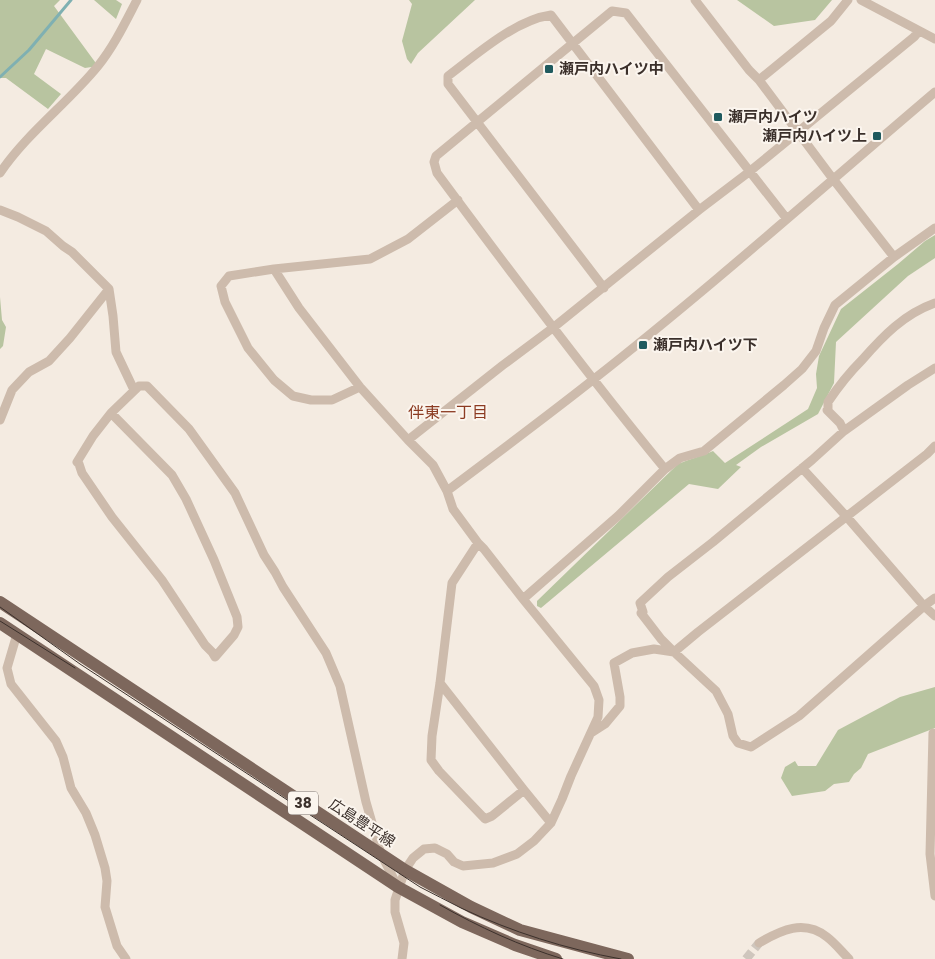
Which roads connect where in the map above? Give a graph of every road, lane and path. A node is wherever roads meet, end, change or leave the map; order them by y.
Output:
1 (137, 0) edge
2 (696, 0) edge
3 (848, 0) edge
4 (861, 0) edge
5 (920, 31) junction
6 (935, 39) edge
7 (573, 43) junction
8 (759, 80) junction
9 (935, 92) edge
10 (477, 122) junction
11 (798, 131) junction
12 (749, 172) junction
13 (0, 173) edge
14 (833, 179) junction
15 (458, 200) junction
16 (0, 210) edge
17 (699, 210) junction
18 (787, 219) junction
19 (935, 228) edge
20 (894, 257) junction
21 (274, 269) junction
22 (604, 288) junction
23 (109, 289) junction
24 (935, 303) edge
25 (554, 327) junction
26 (935, 368) edge
27 (594, 379) junction
28 (360, 387) junction
29 (134, 390) junction
30 (111, 413) junction
31 (0, 420) edge
32 (844, 431) junction
33 (408, 440) junction
34 (935, 446) edge
35 (802, 468) junction
36 (665, 469) junction
37 (447, 491) junction
38 (846, 516) junction
39 (478, 543) junction
40 (935, 598) edge
41 (523, 599) junction
42 (0, 602) edge
43 (924, 606) junction
44 (935, 616) edge
45 (0, 623) edge
46 (17, 634) junction
47 (674, 652) junction
48 (440, 683) junction
49 (934, 733) dead end
50 (589, 735) junction
51 (524, 790) junction
52 (551, 823) junction
53 (381, 854) junction
54 (405, 870) junction
55 (398, 887) junction
56 (935, 896) edge
57 (759, 943) tunnel mouth
58 (126, 959) edge
59 (402, 959) edge
60 (556, 959) edge
61 (628, 959) edge
62 (849, 959) edge

1 - 13 street
2 - 8 street
3 - 8 street
4 - 5 street
5 - 6 street
5 - 11 street
7 - 10 street
7 - 10 street
7 - 12 street
7 - 17 street
8 - 11 street
9 - 14 street
10 - 15 street
10 - 22 street
11 - 12 street
11 - 14 street
12 - 17 street
12 - 18 street
14 - 18 street
14 - 20 street
15 - 21 street
15 - 25 street
16 - 23 street
17 - 22 street
18 - 27 street
19 - 20 street
20 - 36 street
21 - 28 street
21 - 28 street
22 - 25 street
23 - 29 street
23 - 31 street
24 - 32 street
25 - 27 street
25 - 33 street
26 - 32 street
27 - 36 street
27 - 37 street
28 - 33 street
29 - 30 street
29 - 53 street
30 - 30 street
32 - 35 street
33 - 37 street
34 - 38 street
35 - 38 street
35 - 47 street
36 - 41 street
37 - 39 street
38 - 43 street
38 - 47 street
39 - 41 street
39 - 48 street
40 - 43 street
41 - 50 street
42 - 53 main road, 広島豊平線 / 38
43 - 44 street
43 - 47 street
45 - 46 main road, 38
46 - 55 main road, 38
46 - 58 street
47 - 50 street
48 - 51 street
48 - 51 street
49 - 56 street
50 - 52 street
51 - 52 street
52 - 54 street
53 - 54 main road, 広島豊平線 / 38
53 - 55 street
54 - 55 street
54 - 61 main road, 広島豊平線 / 38
55 - 59 street
55 - 60 main road, 38
57 - 62 street

